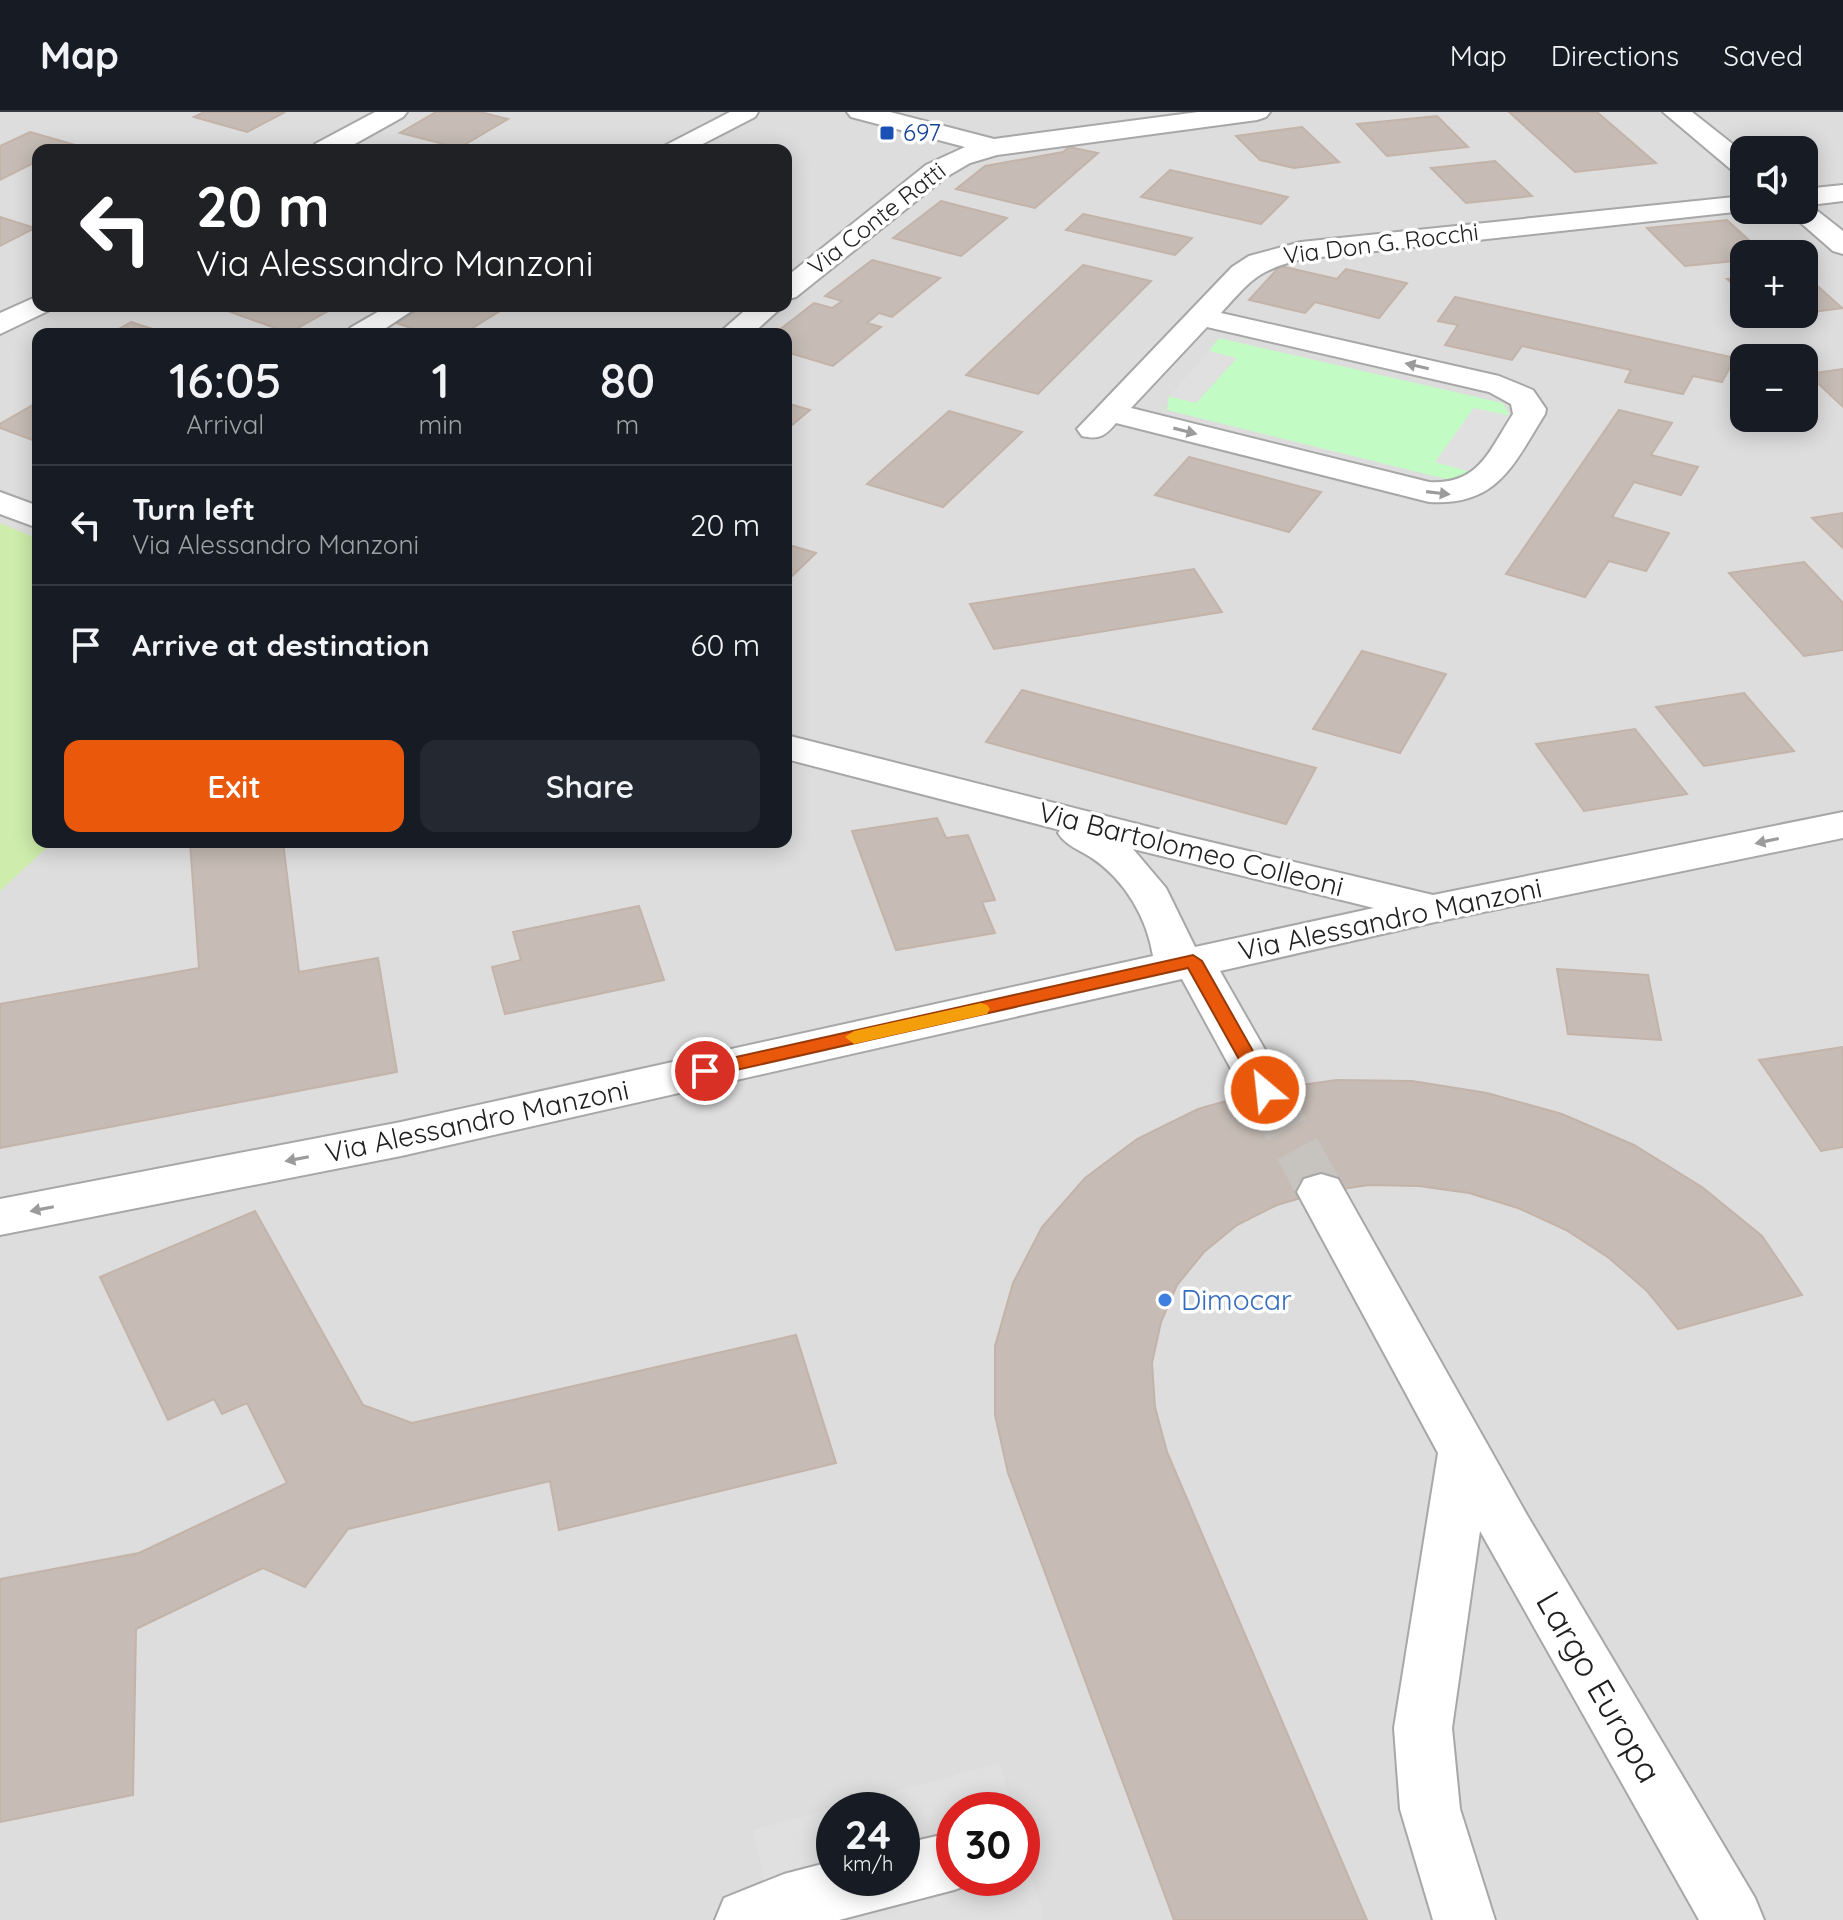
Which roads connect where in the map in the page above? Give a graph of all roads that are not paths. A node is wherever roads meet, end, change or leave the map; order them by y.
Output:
1 (394, 112) edge
2 (747, 112) edge
3 (860, 112) edge
4 (1257, 112) edge
5 (1676, 112) edge
6 (335, 144) edge
7 (686, 144) edge
8 (994, 147) junction
9 (1730, 155) edge
10 (1843, 193) edge
11 (1818, 196) edge
12 (1730, 206) edge
13 (1817, 224) edge
14 (1843, 245) edge
15 (792, 286) edge
16 (32, 308) edge
17 (396, 312) edge
18 (760, 312) edge
19 (1200, 317) junction
20 (0, 325) edge
21 (369, 328) edge
22 (740, 328) edge
23 (0, 502) edge
24 (32, 515) edge
25 (792, 749) edge
26 (993, 800) junction
27 (1843, 825) edge
28 (1435, 908) junction
29 (1184, 963) junction
30 (1265, 1090) tunnel mouth
31 (1321, 1192) tunnel mouth
32 (0, 1217) edge
33 (1464, 1454) junction
34 (816, 1896) edge
35 (746, 1920) edge
36 (1464, 1920) edge
37 (1733, 1920) edge

1 - 6 street
2 - 7 lane
3 - 8 street
4 - 8 street, Via Conte Ratti
5 - 9 street
8 - 15 street, Via Conte Ratti
10 - 11 street
12 - 19 street, Via Don G. Rocchi
13 - 14 street
16 - 20 street
17 - 21 lane
18 - 22 street
19 -> 19 street, Via Don G. Rocchi
23 - 24 street
25 - 26 street, Via Bartolomeo Colleoni
26 - 28 street, Via Bartolomeo Colleoni
26 - 29 street, Via Bartolomeo Colleoni
27 -> 28 street, Via Alessandro Manzoni
28 - 29 street, Via Alessandro Manzoni
29 - 30 street
29 -> 32 street, Via Alessandro Manzoni
31 - 33 street, Largo Europa
33 - 36 street
33 - 37 street, Largo Europa
34 - 35 street

